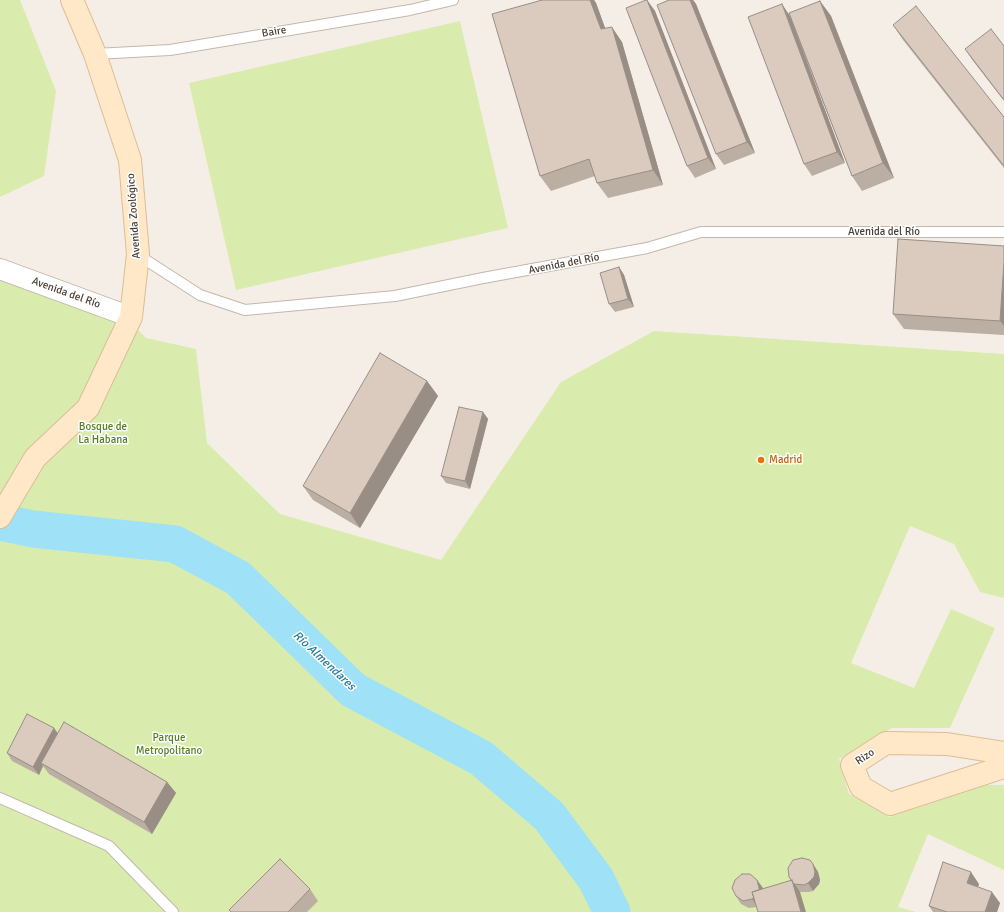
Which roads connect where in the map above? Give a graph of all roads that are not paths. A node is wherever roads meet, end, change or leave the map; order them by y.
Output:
1 (72, 0) edge
2 (453, 0) edge
3 (94, 54) junction
4 (1004, 232) edge
5 (138, 254) junction
6 (0, 269) edge
7 (131, 317) junction
8 (0, 517) edge
9 (1004, 753) edge
10 (1004, 767) edge
11 (0, 798) edge
12 (173, 912) edge

1 - 3 street, Avenida Zoológico
2 - 3 lane, Baire
3 - 5 street, Avenida Zoológico
4 - 5 lane, Avenida del Río
5 - 7 street, Avenida Zoológico
6 - 7 street, Avenida del Río
7 - 8 street, Avenida Zoológico
9 - 10 street, Rizo
11 - 12 lane

